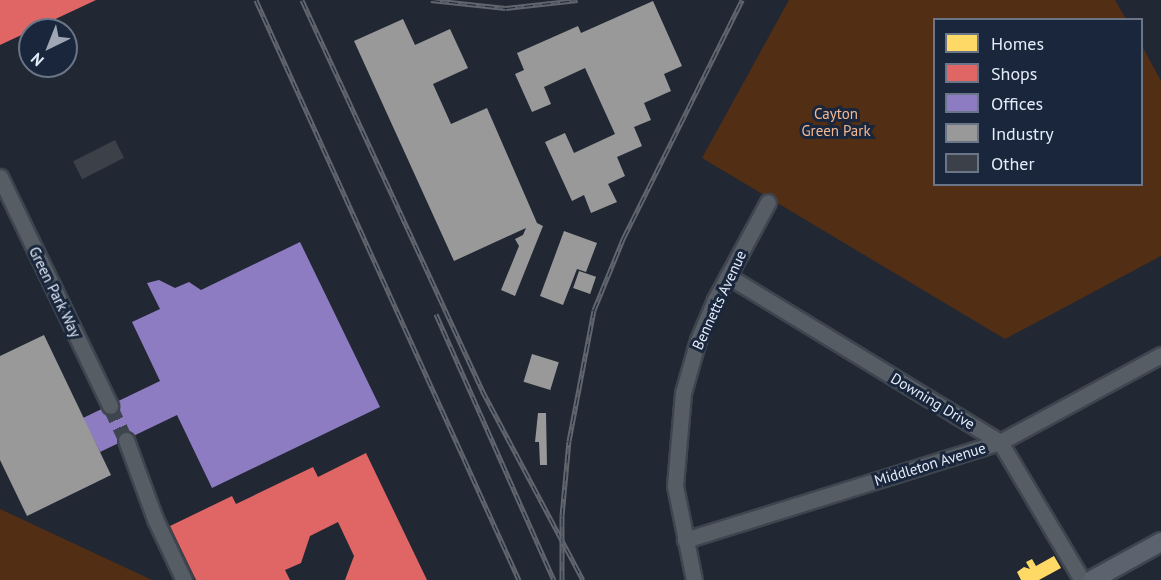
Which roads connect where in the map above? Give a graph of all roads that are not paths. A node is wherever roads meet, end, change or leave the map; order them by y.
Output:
1 (0, 177) edge
2 (768, 202) dead end
3 (728, 276) junction
4 (1161, 355) edge
5 (110, 406) tunnel mouth
6 (126, 440) tunnel mouth
7 (1000, 442) junction
8 (685, 540) junction
9 (1161, 542) edge
10 (183, 580) edge
11 (694, 580) edge
12 (1082, 580) edge
13 (1092, 580) edge

1 - 5 street, Green Park Way
2 - 3 street, Bennetts Avenue
3 - 7 street, Downing Drive
3 - 8 street, Bennetts Avenue
4 - 7 street, Middleton Avenue
6 - 10 street
7 - 8 street, Middleton Avenue
7 - 12 street, Downing Drive
8 - 11 street, Bennetts Avenue
9 - 13 main road

